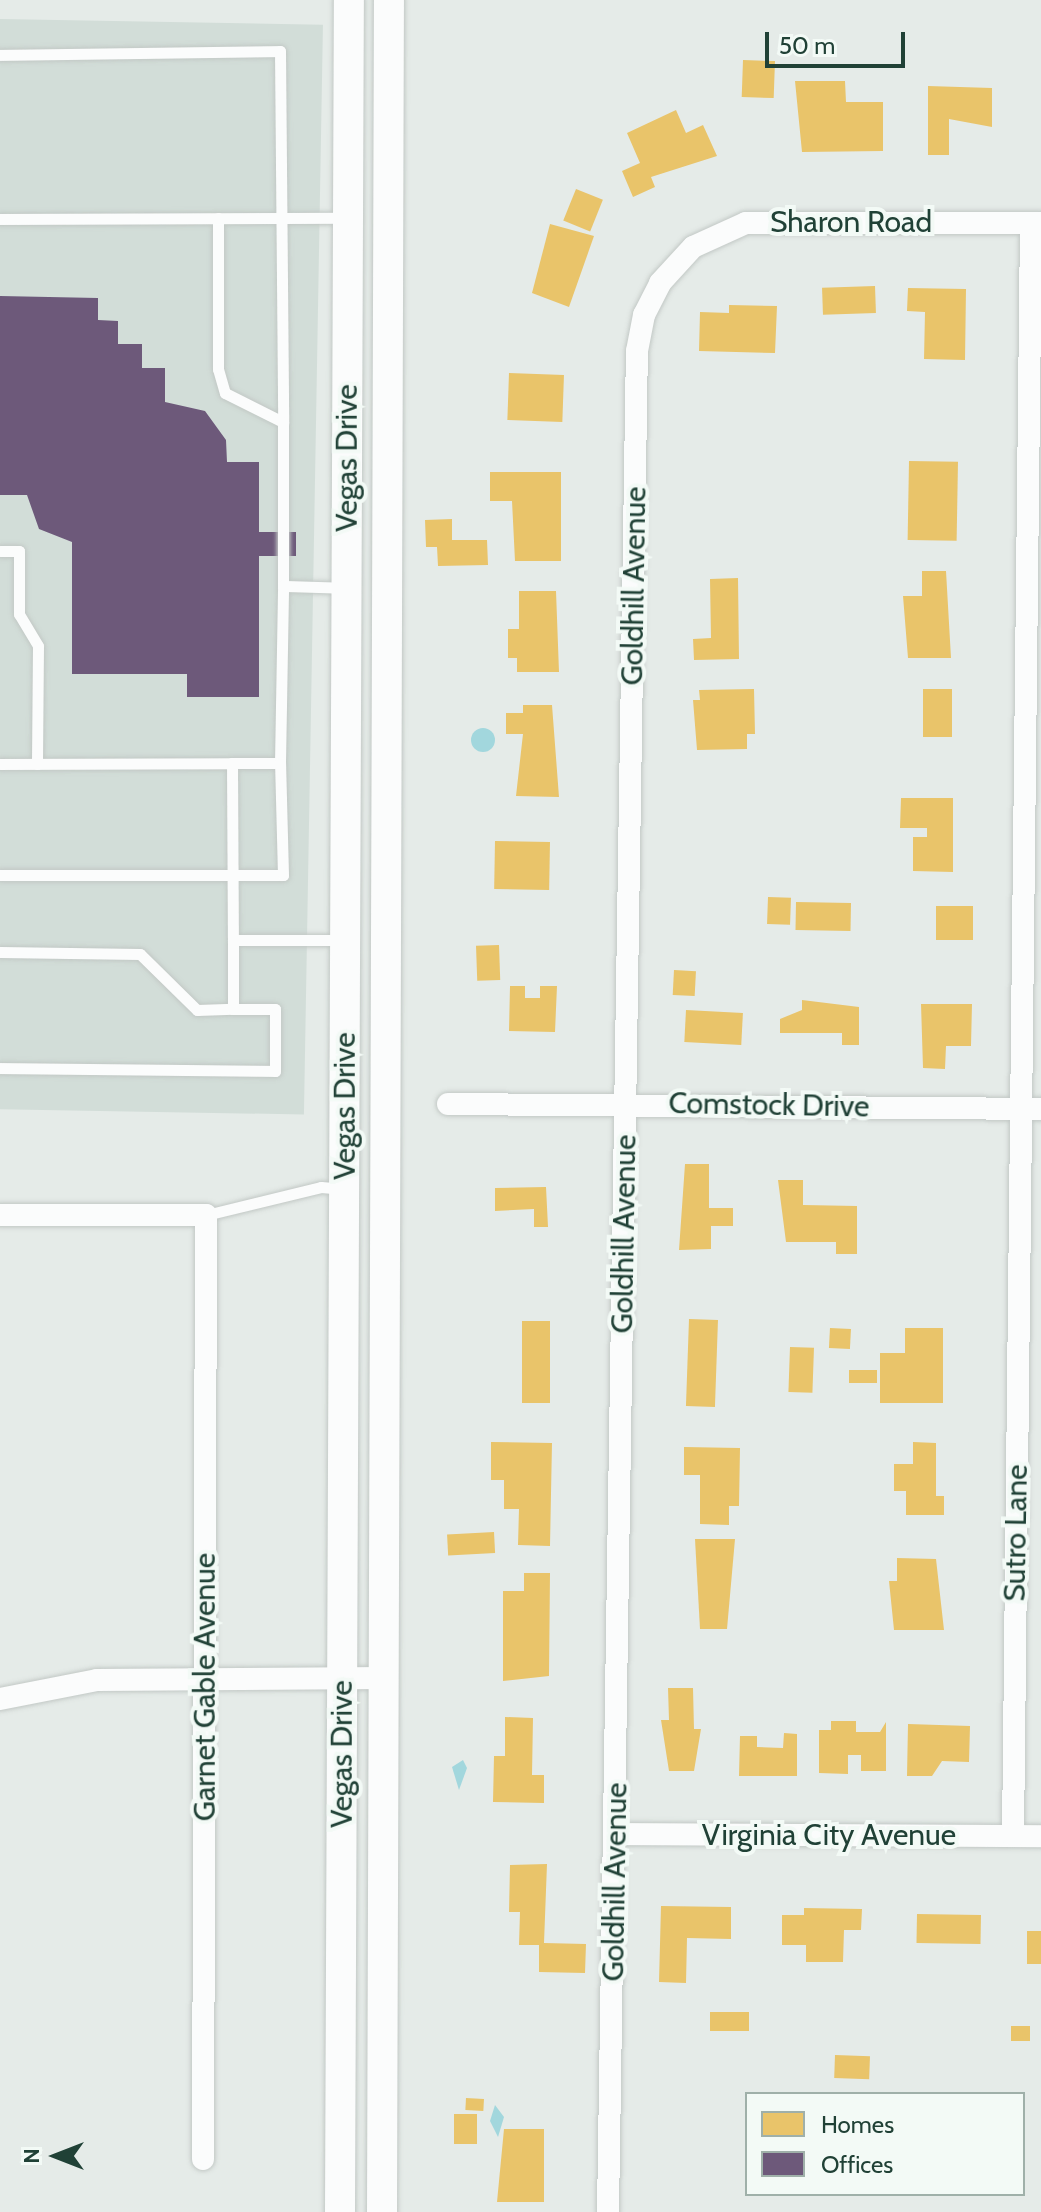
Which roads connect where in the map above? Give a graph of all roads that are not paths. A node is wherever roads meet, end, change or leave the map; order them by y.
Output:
1 (349, 0) edge
2 (389, 0) edge
3 (0, 55) edge
4 (284, 217) junction
5 (218, 218) junction
6 (348, 218) junction
7 (0, 219) edge
8 (1036, 223) edge
9 (674, 264) joint
10 (283, 422) junction
11 (0, 551) edge
12 (283, 586) junction
13 (347, 588) junction
14 (1033, 658) edge
15 (232, 763) junction
16 (280, 763) junction
17 (0, 764) edge
18 (37, 764) junction
19 (0, 875) edge
20 (233, 878) junction
21 (386, 939) junction
22 (233, 940) junction
23 (345, 940) junction
24 (0, 952) edge
25 (233, 1009) junction
26 (0, 1068) edge
27 (626, 1102) junction
28 (448, 1104) dead end
29 (1030, 1109) edge
30 (344, 1190) junction
31 (0, 1215) edge
32 (206, 1215) junction
33 (205, 1677) junction
34 (342, 1678) junction
35 (384, 1678) junction
36 (0, 1699) edge
37 (617, 1834) junction
38 (1013, 1836) junction
39 (1041, 1836) edge
40 (203, 2159) dead end
41 (340, 2212) edge
42 (382, 2212) edge
43 (608, 2212) edge

1 - 6 main road, Vegas Drive
2 - 21 main road, Vegas Drive
3 - 4 lane
4 - 5 lane
4 - 6 lane
4 - 10 lane
5 - 7 lane
5 - 10 lane
6 - 13 main road, Vegas Drive
8 - 9 street, Sharon Road
8 - 14 street, Sutro Lane
9 - 27 street, Goldhill Avenue
10 - 12 lane
11 - 18 lane
12 - 13 lane
12 - 16 lane
13 - 23 main road, Vegas Drive
14 - 29 street, Sutro Lane
15 - 16 lane
15 - 18 lane
15 - 20 lane
16 - 20 lane
17 - 18 lane
19 - 20 lane
20 - 22 lane
21 - 23 main road
21 - 35 main road, Vegas Drive
22 - 23 lane
22 - 25 lane
23 - 30 main road, Vegas Drive
24 - 25 lane
25 - 26 lane
27 - 28 street, Comstock Drive
27 - 29 street, Comstock Drive
27 - 37 street, Goldhill Avenue
29 - 38 street, Sutro Lane
30 - 32 lane
30 - 34 main road, Vegas Drive
31 - 32 street
32 - 33 street, Garnet Gable Avenue
33 - 34 street
33 - 36 street
33 - 40 street, Garnet Gable Avenue
34 - 35 street
34 - 41 main road, Vegas Drive
35 - 42 main road, Vegas Drive
37 - 38 street, Virginia City Avenue
37 - 43 street, Goldhill Avenue
38 - 39 street, Virginia City Avenue

